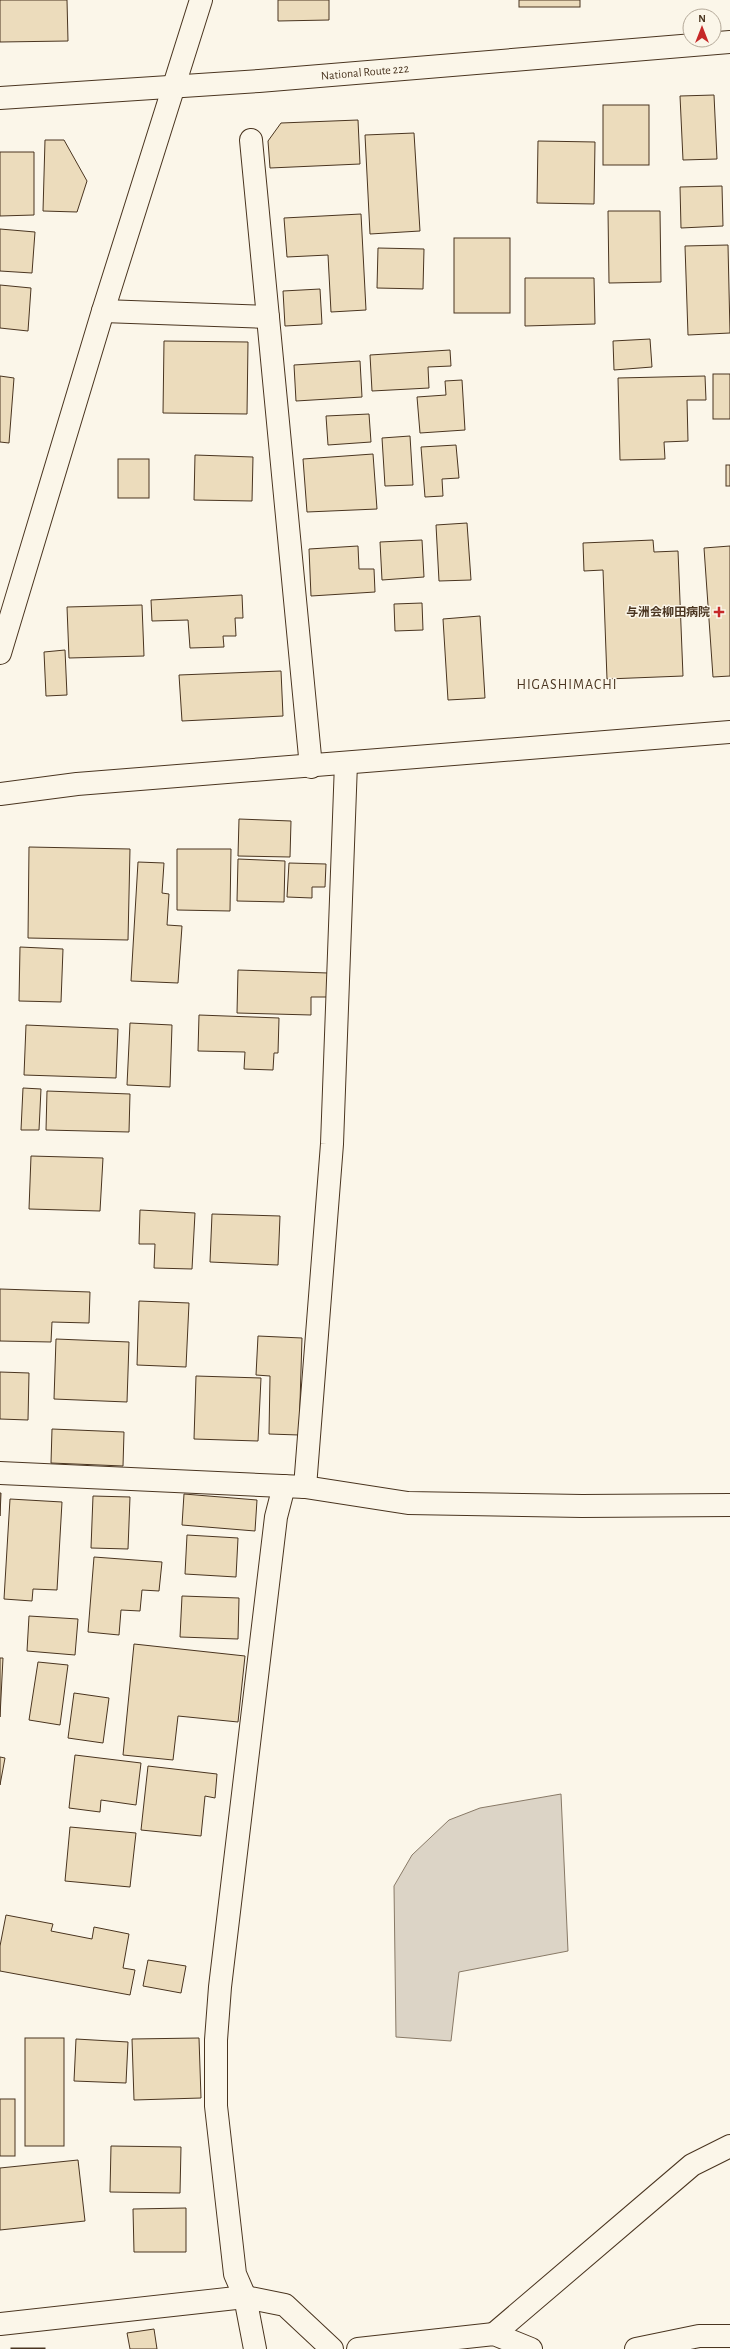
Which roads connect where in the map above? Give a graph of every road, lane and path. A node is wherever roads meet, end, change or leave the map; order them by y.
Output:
1 (201, 0) edge
2 (730, 42) edge
3 (173, 87) junction
4 (0, 98) edge
5 (251, 140) dead end
6 (102, 311) junction
7 (268, 317) junction
8 (0, 653) edge
9 (730, 732) edge
10 (346, 763) junction
11 (311, 767) junction
12 (0, 794) edge
13 (0, 1473) edge
14 (295, 1486) junction
15 (730, 1505) edge
16 (730, 2146) edge
17 (245, 2297) junction
18 (0, 2324) edge
19 (494, 2334) junction
20 (730, 2336) edge
21 (255, 2349) edge
22 (332, 2349) edge
23 (358, 2349) edge
24 (531, 2349) edge
25 (636, 2349) edge

1 - 3 main road
2 - 3 main road, National Route 222
3 - 4 main road, National Route 222
3 - 6 main road
5 - 7 main road
6 - 7 main road
6 - 8 main road
7 - 11 main road
9 - 10 main road
10 - 11 main road
10 - 14 main road
11 - 12 main road
13 - 14 main road
14 - 15 main road
14 - 17 main road
16 - 19 main road
17 - 18 main road
17 - 21 main road
17 - 22 main road
19 - 23 main road
19 - 24 main road
20 - 25 main road

